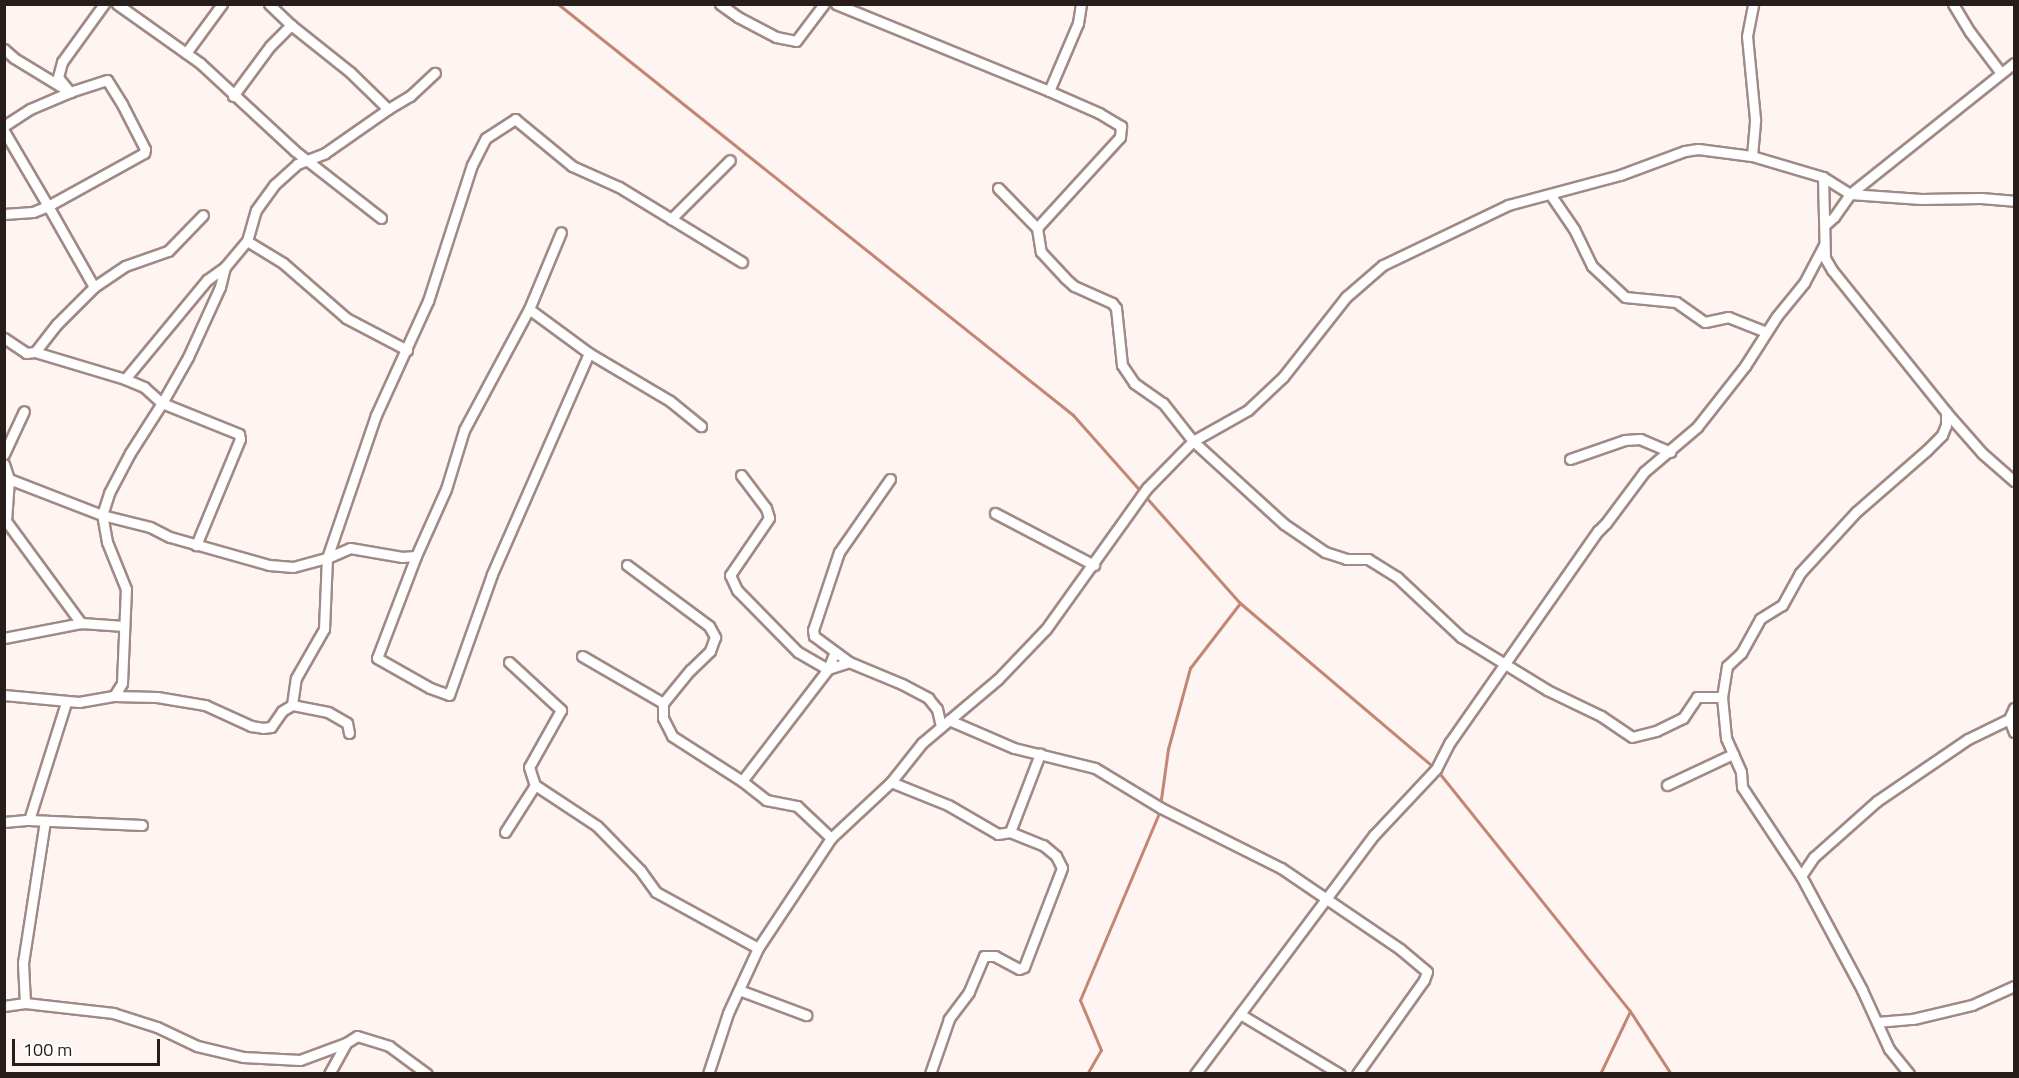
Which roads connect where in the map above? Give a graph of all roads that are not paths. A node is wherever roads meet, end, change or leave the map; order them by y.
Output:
1 (104, 4) edge
2 (117, 4) edge
3 (222, 4) edge
4 (269, 4) edge
5 (720, 4) edge
6 (824, 4) edge
7 (836, 4) edge
8 (1081, 4) edge
9 (1753, 4) edge
10 (1953, 4) edge
11 (291, 25) junction
12 (4, 49) edge
13 (186, 53) junction
14 (2014, 63) edge
15 (435, 73) dead end
16 (2001, 73) junction
17 (1049, 91) junction
18 (70, 92) junction
19 (233, 96) junction
20 (387, 109) junction
21 (4, 126) edge
22 (4, 131) edge
23 (1752, 156) junction
24 (730, 160) dead end
25 (306, 161) junction
26 (1823, 177) junction
27 (998, 188) dead end
28 (1550, 194) junction
29 (1850, 194) junction
30 (2014, 201) edge
31 (48, 206) junction
32 (4, 214) edge
33 (203, 214) dead end
34 (381, 218) dead end
35 (670, 219) junction
36 (1825, 225) junction
37 (1037, 228) junction
38 (561, 232) dead end
39 (247, 241) junction
40 (1824, 245) junction
41 (742, 262) dead end
42 (225, 267) junction
43 (94, 287) junction
44 (529, 309) junction
45 (1766, 333) junction
46 (4, 338) edge
47 (407, 350) junction
48 (35, 352) junction
49 (589, 353) junction
50 (125, 379) junction
51 (162, 403) junction
52 (24, 411) dead end
53 (1946, 412) junction
54 (702, 426) dead end
55 (1193, 441) junction
56 (1670, 452) junction
57 (4, 454) edge
58 (1570, 459) dead end
59 (4, 464) edge
60 (741, 475) dead end
61 (9, 479) junction
62 (890, 479) dead end
63 (2014, 481) edge
64 (995, 513) dead end
65 (102, 515) junction
66 (196, 545) junction
67 (416, 556) junction
68 (327, 558) junction
69 (627, 565) dead end
70 (1094, 565) junction
71 (81, 623) junction
72 (124, 626) junction
73 (4, 638) edge
74 (835, 652) junction
75 (582, 656) dead end
76 (509, 662) dead end
77 (849, 662) junction
78 (1503, 665) junction
79 (828, 669) junction
80 (4, 695) edge
81 (114, 696) junction
82 (1722, 697) junction
83 (66, 703) junction
84 (663, 703) junction
85 (292, 705) junction
86 (2014, 708) edge
87 (2009, 718) junction
88 (950, 720) junction
89 (941, 727) junction
90 (2014, 732) edge
91 (349, 733) dead end
92 (1040, 754) junction
93 (1733, 754) junction
94 (742, 780) junction
95 (891, 782) junction
96 (535, 784) junction
97 (1667, 785) dead end
98 (29, 819) junction
99 (45, 821) junction
100 (4, 822) edge
101 (142, 825) dead end
102 (505, 832) dead end
103 (1010, 832) junction
104 (831, 838) junction
105 (1801, 876) junction
106 (1326, 900) junction
107 (758, 948) junction
108 (2014, 986) edge
109 (740, 990) junction
110 (25, 1003) junction
111 (4, 1006) edge
112 (1240, 1014) junction
113 (806, 1015) dead end
114 (1877, 1022) junction
115 (346, 1043) junction
116 (418, 1068) junction
117 (329, 1074) edge
118 (409, 1074) edge
119 (427, 1074) edge
120 (708, 1074) edge
121 (930, 1074) edge
122 (1195, 1074) edge
123 (1340, 1074) edge
124 (1357, 1074) edge
125 (1909, 1074) edge

1 - 18 street
2 - 13 street
3 - 13 street
4 - 11 street
5 - 6 street
7 - 17 street
8 - 17 street
9 - 23 street
10 - 16 street
11 - 19 street
11 - 20 street
12 - 18 street
13 - 19 street
14 - 16 street
15 - 20 street
16 - 29 street
17 - 37 street
18 - 21 street
18 - 31 street
19 - 25 street
20 - 25 street
22 - 31 street
23 - 26 street
23 - 28 street
24 - 35 street
25 - 34 street
25 - 39 street
26 - 29 street
26 - 36 street
27 - 37 street
28 - 45 street
28 - 55 street
29 - 30 street
29 - 36 street
31 - 32 street
31 - 43 street
33 - 43 street
35 - 41 street
35 - 47 street
36 - 40 street
37 - 55 street
38 - 44 street
39 - 42 street
39 - 47 street
40 - 45 street
40 - 53 street
42 - 50 street
42 - 51 street
43 - 48 street
44 - 49 street
44 - 67 street
45 - 56 street
46 - 48 street
47 - 68 street
48 - 50 street
49 - 54 street
49 - 67 street
50 - 51 street
51 - 65 street
51 - 66 street
52 - 57 street
53 - 63 street
53 - 82 street
55 - 70 street
55 - 78 street
56 - 58 street
56 - 78 street
59 - 61 street
60 - 79 street
61 - 65 street
61 - 71 street
62 - 74 street
64 - 70 street
65 - 66 street
65 - 72 street
66 - 68 street
67 - 68 street
68 - 85 street
69 - 84 street
70 - 88 street
71 - 72 street
71 - 73 street
72 - 81 street
74 - 77 street
74 - 79 street
75 - 84 street
76 - 96 street
77 - 79 street
77 - 89 street
78 - 82 street
78 - 106 street
79 - 94 street
80 - 83 street
81 - 83 street
81 - 85 street
82 - 93 street
83 - 98 street
84 - 94 street
85 - 91 street
86 - 87 street
87 - 90 street
87 - 105 street
88 - 89 street
88 - 92 street
89 - 95 street
92 - 103 street
92 - 106 street
93 - 97 street
93 - 105 street
94 - 104 street
95 - 103 street
95 - 104 street
96 - 102 street
96 - 107 street
98 - 99 street
98 - 100 street
99 - 101 street
99 - 110 street
103 - 121 street
104 - 107 street
105 - 114 street
106 - 112 street
106 - 124 street
107 - 109 street
108 - 114 street
109 - 113 street
109 - 120 street
110 - 111 street
110 - 115 street
112 - 122 street
112 - 123 street
114 - 125 street
115 - 116 street
115 - 117 street
116 - 118 street
116 - 119 street

